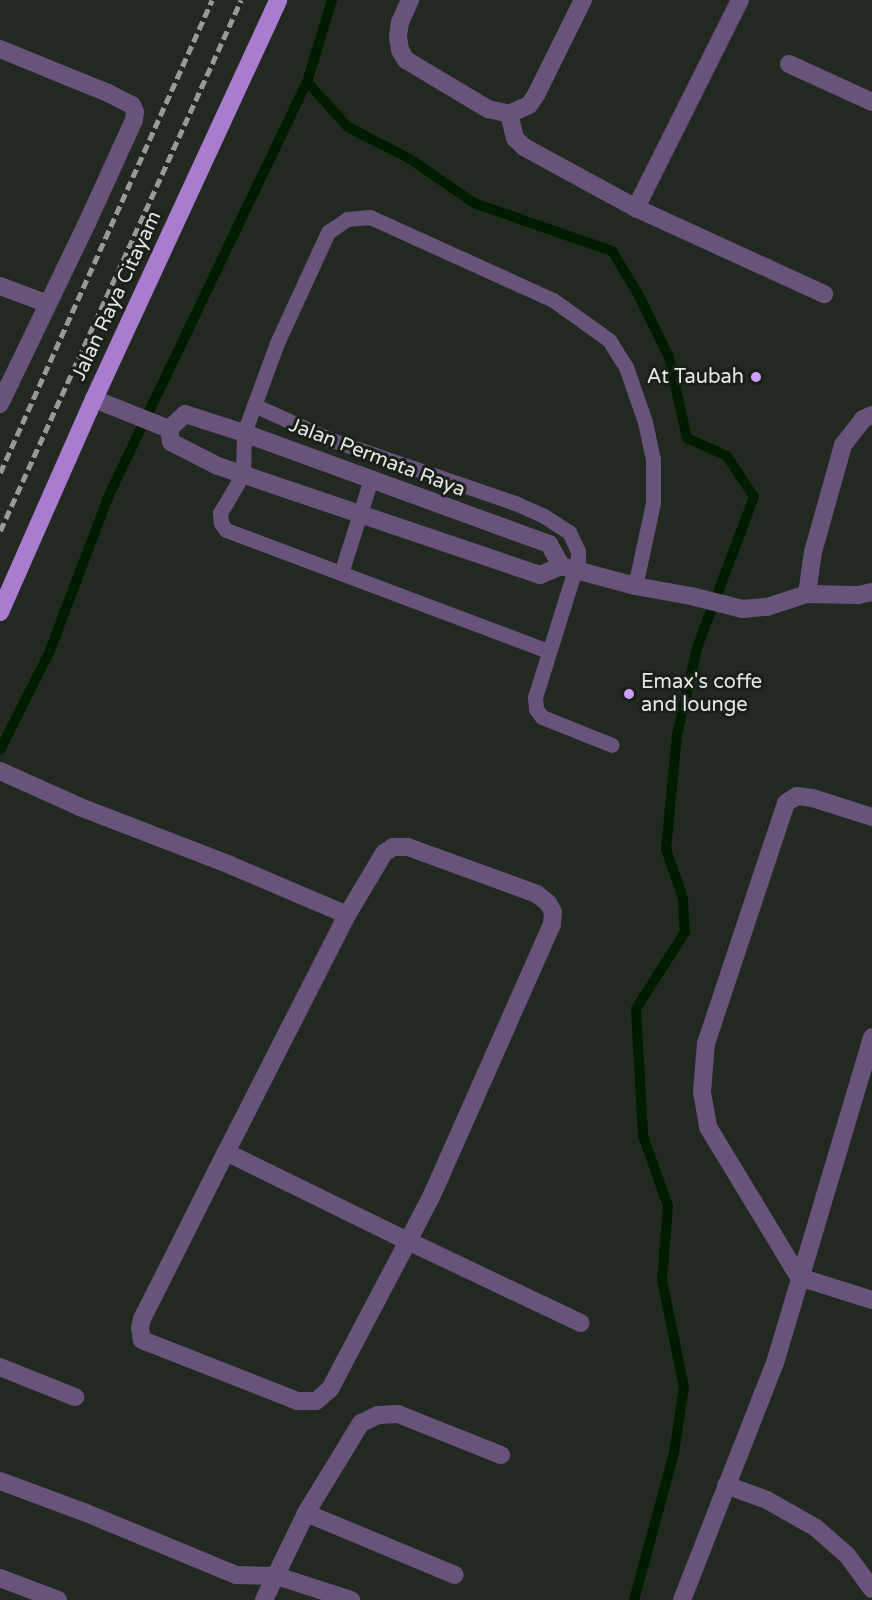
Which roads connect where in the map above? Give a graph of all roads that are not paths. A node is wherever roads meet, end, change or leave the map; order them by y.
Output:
1 (278, 0) edge
2 (411, 0) edge
3 (583, 0) edge
4 (740, 0) edge
5 (0, 49) edge
6 (789, 64) dead end
7 (872, 102) edge
8 (509, 114) junction
9 (636, 208) junction
10 (0, 286) edge
11 (824, 294) dead end
12 (48, 304) junction
13 (94, 399) junction
14 (0, 405) edge
15 (254, 405) junction
16 (872, 415) edge
17 (162, 426) junction
18 (244, 433) junction
19 (243, 474) junction
20 (371, 479) junction
21 (360, 516) junction
22 (568, 568) junction
23 (341, 573) junction
24 (635, 586) junction
25 (865, 593) edge
26 (807, 594) junction
27 (872, 608) edge
28 (0, 612) edge
29 (548, 651) junction
30 (612, 745) dead end
31 (0, 771) edge
32 (872, 817) edge
33 (347, 915) junction
34 (872, 1037) edge
35 (226, 1152) junction
36 (408, 1241) junction
37 (799, 1277) junction
38 (872, 1300) edge
39 (581, 1323) dead end
40 (0, 1366) edge
41 (75, 1397) dead end
42 (501, 1455) dead end
43 (0, 1481) edge
44 (726, 1485) junction
45 (306, 1513) junction
46 (455, 1575) dead end
47 (277, 1576) junction
48 (0, 1578) edge
49 (871, 1580) edge
50 (58, 1600) edge
51 (264, 1600) edge
52 (351, 1600) edge
53 (682, 1600) edge

1 - 13 main road, Jalan Raya Citayam
2 - 8 street
3 - 8 street
4 - 9 street
5 - 12 street
6 - 7 street
8 - 9 street
9 - 11 street
10 - 12 street
12 - 14 street
13 - 17 street
13 - 28 main road, Jalan Raya Citayam
15 - 18 lane
15 - 22 lane
15 - 24 lane
16 - 26 street
17 - 18 street, Jalan Permata Raya
17 - 19 street
18 - 19 lane
18 - 20 street, Jalan Permata Raya
19 - 21 street
19 - 23 lane
20 - 21 lane
20 - 22 street, Jalan Permata Raya
21 - 22 street
21 - 23 lane
22 - 24 street
22 - 29 lane
23 - 29 lane
24 - 26 street
25 - 26 street
25 - 27 street
29 - 30 lane
31 - 33 street
32 - 37 street
33 - 35 street
33 - 36 street
34 - 37 street
35 - 36 street
35 - 36 street
36 - 39 street
37 - 38 street
37 - 44 street
40 - 41 street
42 - 45 street
43 - 47 street
44 - 49 street
44 - 53 street
45 - 46 street
45 - 47 street
47 - 51 street
47 - 52 street
48 - 50 street

